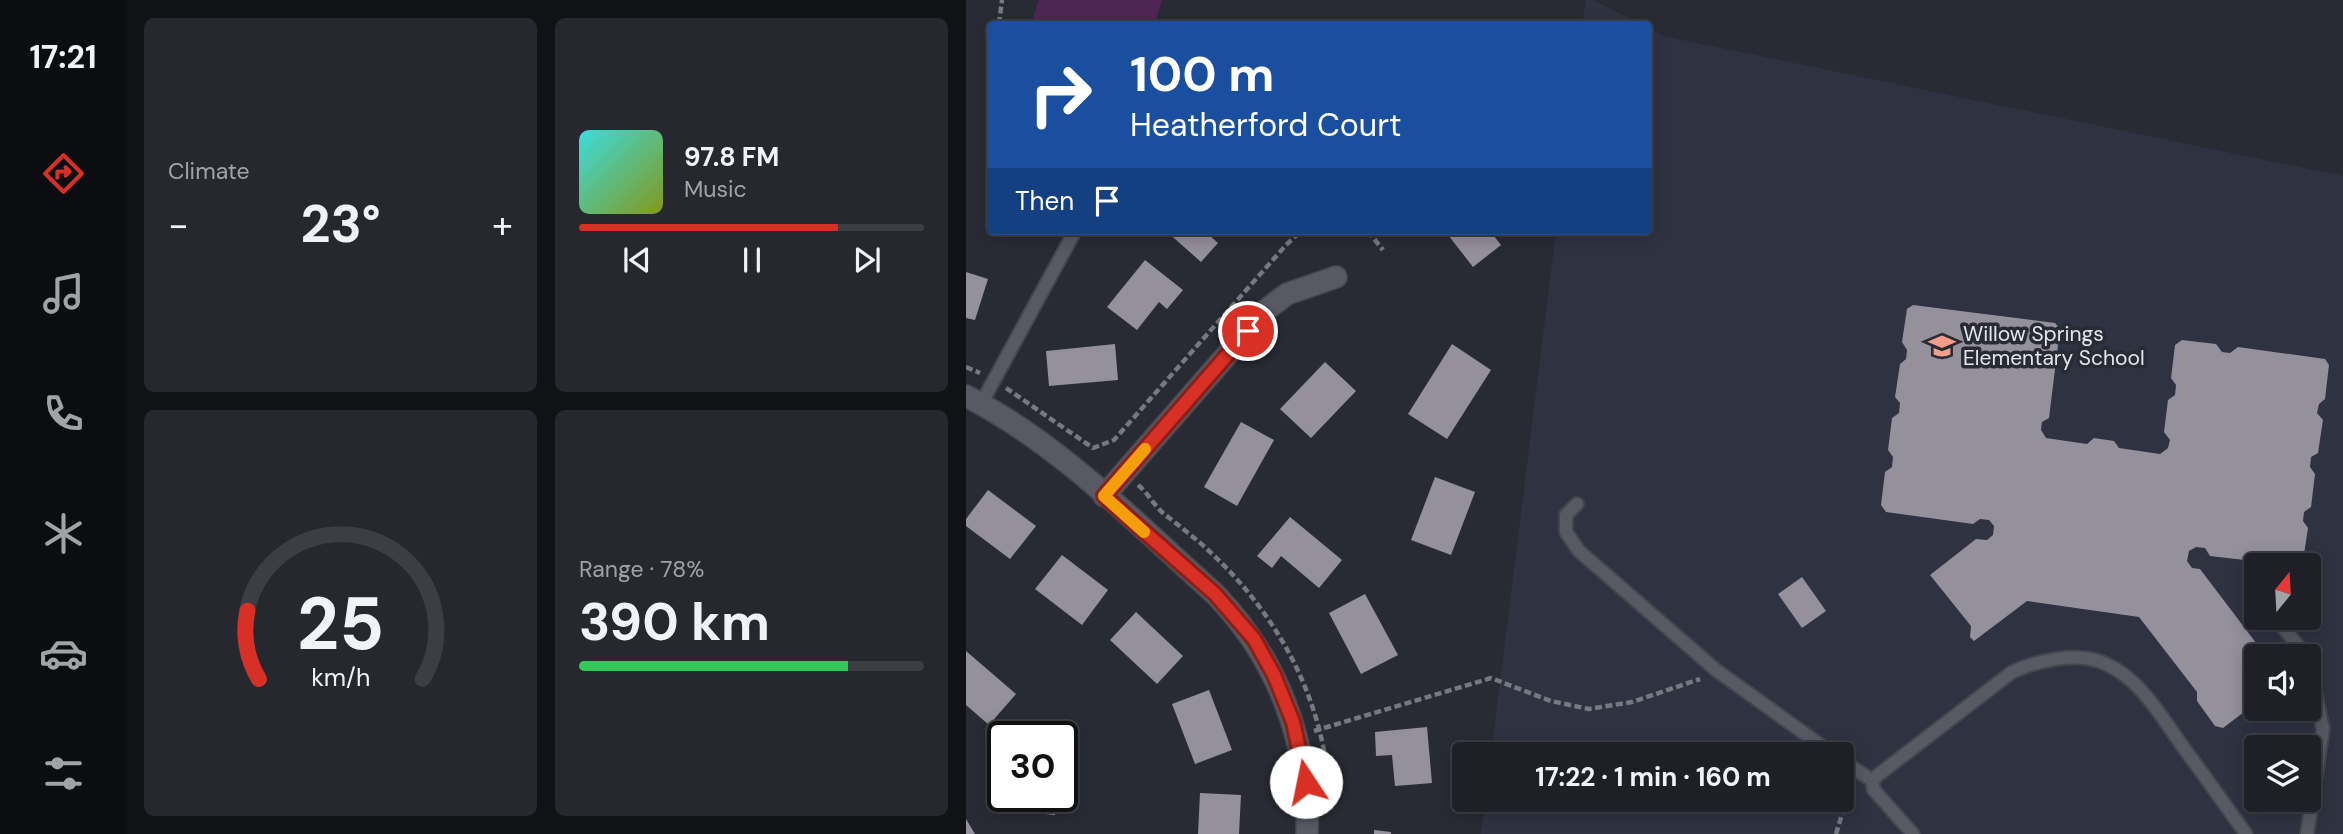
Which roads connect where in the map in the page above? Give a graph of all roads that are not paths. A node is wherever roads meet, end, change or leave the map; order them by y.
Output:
1 (1073, 235) edge
2 (1336, 277) dead end
3 (974, 400) edge
4 (1104, 496) junction
5 (1577, 504) dead end
6 (2285, 630) edge
7 (2297, 644) edge
8 (2321, 719) edge
9 (1816, 742) edge
10 (1854, 769) edge
11 (1873, 781) junction
12 (1307, 834) edge
13 (1913, 834) edge
14 (2246, 834) edge
15 (2307, 834) edge

1 - 3 lane
2 - 4 street
3 - 4 street
4 - 12 street
5 - 9 lane
6 - 7 lane
8 - 15 lane
10 - 11 lane
11 - 13 lane
11 - 14 lane

